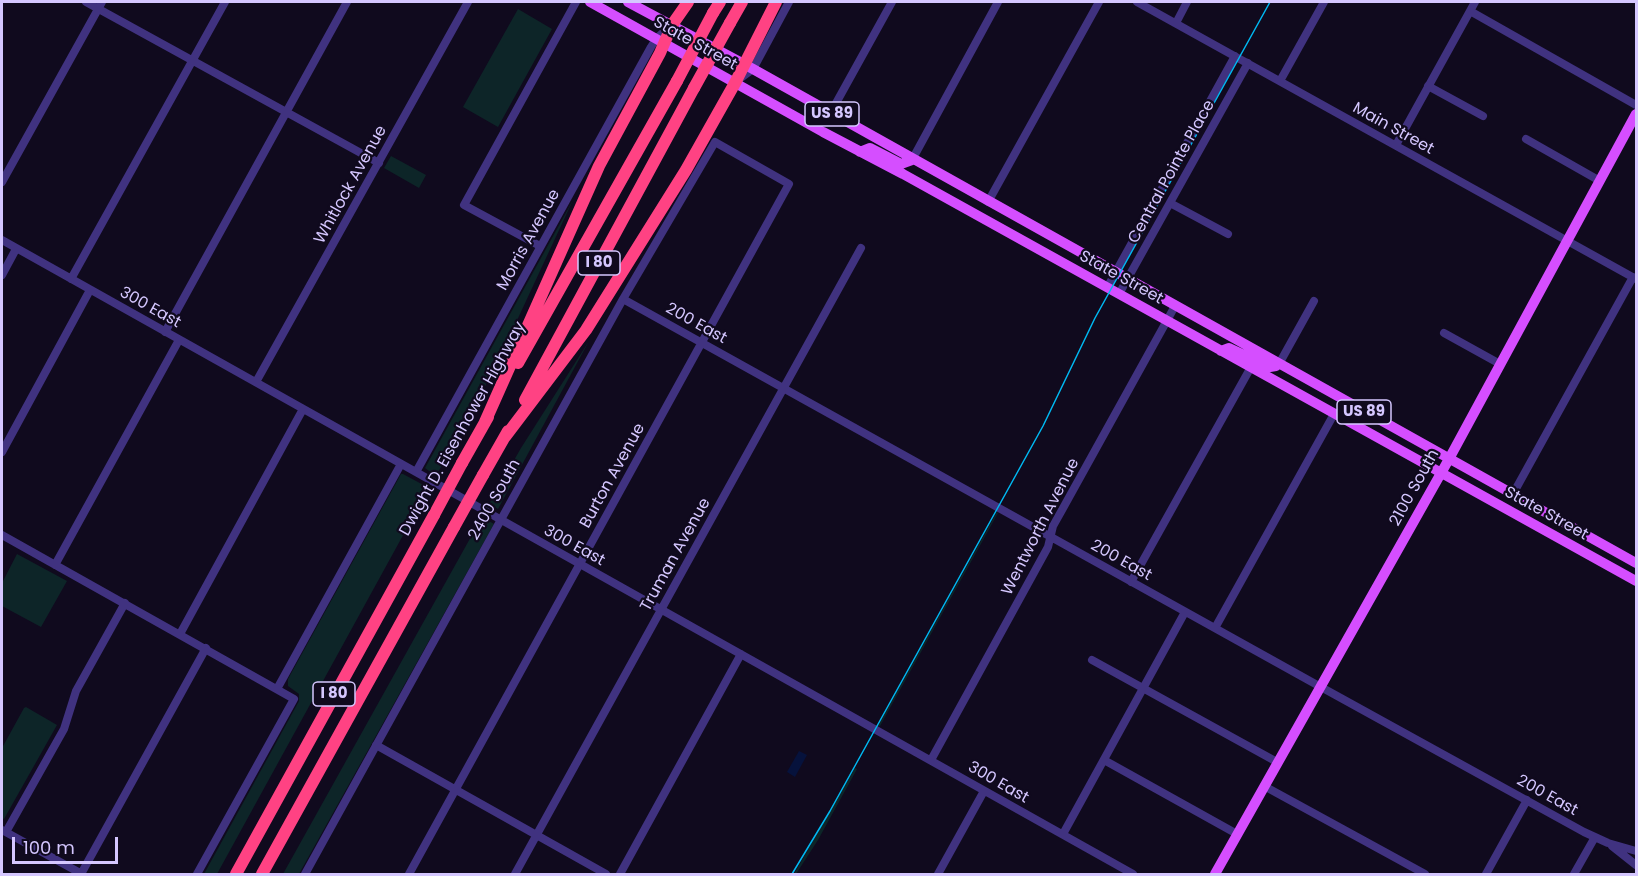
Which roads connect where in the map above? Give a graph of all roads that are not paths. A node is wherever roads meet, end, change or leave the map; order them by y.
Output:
1 (86, 2) edge
2 (225, 2) edge
3 (347, 2) edge
4 (468, 2) edge
5 (576, 2) edge
6 (590, 2) edge
7 (628, 2) edge
8 (688, 2) edge
9 (720, 2) edge
10 (742, 2) edge
11 (776, 2) edge
12 (789, 2) edge
13 (892, 2) edge
14 (998, 2) edge
15 (1099, 2) edge
16 (1137, 2) edge
17 (1187, 2) edge
18 (1324, 2) edge
19 (1475, 2) edge
20 (100, 5) edge
21 (1470, 11) junction
22 (1176, 23) junction
23 (672, 25) junction
24 (660, 41) junction
25 (1235, 56) junction
26 (192, 61) junction
27 (1248, 63) junction
28 (748, 66) junction
29 (1280, 81) junction
30 (735, 83) junction
31 (1428, 86) junction
32 (1636, 105) edge
33 (286, 112) junction
34 (831, 114) junction
35 (1483, 116) dead end
36 (1635, 121) edge
37 (1526, 139) dead end
38 (1396, 145) junction
39 (860, 152) junction
40 (912, 160) junction
41 (379, 163) junction
42 (903, 174) junction
43 (942, 176) junction
44 (1600, 181) junction
45 (2, 182) edge
46 (789, 184) joint
47 (988, 202) junction
48 (1170, 203) junction
49 (1228, 234) dead end
50 (2, 240) edge
51 (1567, 241) junction
52 (540, 246) junction
53 (861, 248) dead end
54 (16, 249) junction
55 (1116, 273) junction
56 (2, 275) edge
57 (1635, 278) edge
58 (71, 279) junction
59 (1127, 280) junction
60 (1107, 288) junction
61 (90, 290) junction
62 (1119, 294) junction
63 (623, 299) junction
64 (1314, 301) dead end
65 (1175, 306) junction
66 (1167, 321) junction
67 (165, 332) junction
68 (1444, 333) dead end
69 (179, 340) junction
70 (702, 343) junction
71 (1221, 351) junction
72 (1279, 364) junction
73 (1500, 364) junction
74 (1251, 368) junction
75 (256, 382) junction
76 (783, 388) junction
77 (303, 409) junction
78 (1334, 414) junction
79 (485, 422) junction
80 (505, 437) junction
81 (2, 452) edge
82 (1449, 459) junction
83 (401, 464) junction
84 (416, 472) junction
85 (1441, 472) junction
86 (1513, 494) junction
87 (500, 520) junction
88 (2, 536) edge
89 (1051, 537) junction
90 (1636, 563) edge
91 (580, 564) junction
92 (55, 565) junction
93 (1636, 581) edge
94 (1131, 582) junction
95 (125, 603) junction
96 (661, 610) junction
97 (1185, 612) junction
98 (1215, 628) junction
99 (180, 634) junction
100 (206, 648) junction
101 (741, 654) junction
102 (1092, 660) dead end
103 (1320, 687) junction
104 (1143, 688) junction
105 (277, 689) junction
106 (376, 745) junction
107 (930, 760) junction
108 (1104, 760) junction
109 (1277, 762) junction
110 (1264, 786) junction
111 (456, 789) junction
112 (984, 791) junction
113 (1527, 800) junction
114 (4, 831) edge
115 (1063, 834) junction
116 (1237, 834) junction
117 (537, 835) junction
118 (1595, 837) junction
119 (1608, 843) junction
120 (1636, 851) edge
121 (1636, 866) edge
122 (70, 872) edge
123 (81, 874) edge
124 (197, 874) edge
125 (236, 874) edge
126 (262, 874) edge
127 (305, 874) edge
128 (409, 874) edge
129 (515, 874) edge
130 (606, 874) edge
131 (620, 874) edge
132 (938, 874) edge
133 (1133, 874) edge
134 (1215, 874) edge
135 (1425, 874) edge
136 (1486, 874) edge
137 (1574, 874) edge

1 - 20 street
2 - 26 street
3 - 33 street
4 - 41 street, Whitlock Avenue
5 - 52 street
6 - 24 main road, State Street / US 89
7 - 23 main road, State Street / US 89
8 - 23 highway
9 - 79 highway, Dwight D. Eisenhower Highway / I 80, bridge
10 - 80 highway, I 80, bridge
11 - 28 highway
12 - 28 street
13 - 34 street
14 - 40 street
15 - 47 street
16 - 22 street, Main Street
17 - 22 street
18 - 29 street
19 - 21 street
20 - 26 street
20 - 45 street
21 - 31 street
21 - 32 street
22 - 25 street, Main Street
23 - 24 highway
23 - 28 main road, State Street / US 89
24 - 30 main road, State Street / US 89
24 - 52 street, Morris Avenue
24 - 79 highway
25 - 27 street, Main Street
25 - 55 street, Central Pointe Place
26 - 33 street
26 - 58 street
27 - 29 street, Main Street
27 - 48 street, Central Pointe Place
28 - 30 highway
28 - 34 main road, State Street / US 89
29 - 38 street, Main Street
30 - 39 main road, State Street / US 89
30 - 80 highway
31 - 35 street
31 - 38 street
33 - 41 street
33 - 67 street
34 - 40 main road, State Street / US 89
36 - 44 main road, 2100 South
37 - 44 street
38 - 51 street, Main Street
39 - 40 main road
39 - 42 main road, State Street / US 89
40 - 43 main road, State Street / US 89
41 - 75 street, Whitlock Avenue
42 - 43 main road
42 - 60 main road, State Street / US 89
43 - 47 main road, State Street / US 89
44 - 51 main road, 2100 South
46 - 63 street, 2400 South
46 - 70 street, Burton Avenue
47 - 55 main road, State Street / US 89
48 - 49 street
48 - 59 street, Central Pointe Place
50 - 54 street, 300 East
51 - 57 street, Main Street
51 - 73 main road, 2100 South
52 - 84 street, Morris Avenue
53 - 76 street, Truman Avenue
54 - 56 street
54 - 58 street, 300 East
55 - 59 main road, State Street / US 89
55 - 60 street, Central Pointe Place
57 - 86 street
58 - 61 street, 300 East
59 - 62 street, Central Pointe Place
59 - 65 main road, State Street / US 89
60 - 62 main road, State Street / US 89
61 - 67 street, 300 East
61 - 81 street
62 - 66 main road, State Street / US 89
63 - 70 street, 200 East
63 - 87 street, 2400 South
64 - 72 street
65 - 66 street, Wentworth Avenue
65 - 72 main road, State Street / US 89
66 - 71 main road, State Street / US 89
66 - 89 street, Wentworth Avenue
67 - 69 street, 300 East
68 - 73 street
69 - 75 street, 300 East
69 - 92 street
70 - 76 street, 200 East
70 - 91 street, Burton Avenue
71 - 72 main road
71 - 74 main road, State Street / US 89
72 - 82 main road, State Street / US 89
73 - 82 main road, 2100 South
74 - 78 main road, State Street / US 89
74 - 94 street
75 - 77 street, 300 East
76 - 89 street, 200 East
76 - 96 street, Truman Avenue
77 - 83 street, 300 East
77 - 99 street
78 - 85 main road, State Street / US 89
78 - 98 street
79 - 125 highway, Dwight D. Eisenhower Highway / I 80, bridge
80 - 126 highway, I 80, bridge
82 - 85 main road, 2100 South
82 - 86 main road, State Street / US 89
83 - 84 street, 300 East
83 - 105 street
84 - 87 street, 300 East
85 - 93 main road, State Street / US 89
85 - 103 main road, 2100 South
86 - 90 main road, State Street / US 89
87 - 91 street, 300 East
87 - 106 street, 2400 South
88 - 92 street
89 - 94 street, 200 East
89 - 107 street, Wentworth Avenue
91 - 96 street, 300 East
91 - 111 street, Burton Avenue
92 - 95 street
94 - 97 street, 200 East
95 - 99 street
95 - 114 street
96 - 101 street, 300 East
96 - 117 street, Truman Avenue
97 - 98 street, 200 East
97 - 104 street
98 - 103 street, 200 East
99 - 100 street
100 - 105 street
100 - 123 street
101 - 107 street, 300 East
101 - 131 street
102 - 104 street
103 - 109 main road, 2100 South
103 - 113 street, 200 East
104 - 108 street
104 - 109 street
105 - 124 street
106 - 111 street
106 - 127 street, 2400 South
107 - 112 street, 300 East
108 - 115 street
108 - 116 street
109 - 110 main road, 2100 South
110 - 116 main road, 2100 South
110 - 135 street
111 - 117 street
111 - 128 street, Burton Avenue
112 - 115 street, 300 East
112 - 132 street
113 - 118 street, 200 East
113 - 136 street
114 - 122 street
115 - 133 street, 300 East
116 - 134 main road, 2100 South
117 - 129 street, Truman Avenue
117 - 130 street
118 - 119 street, 200 East
118 - 137 street
119 - 120 street, 200 East
119 - 121 street, 200 East
122 - 123 street

